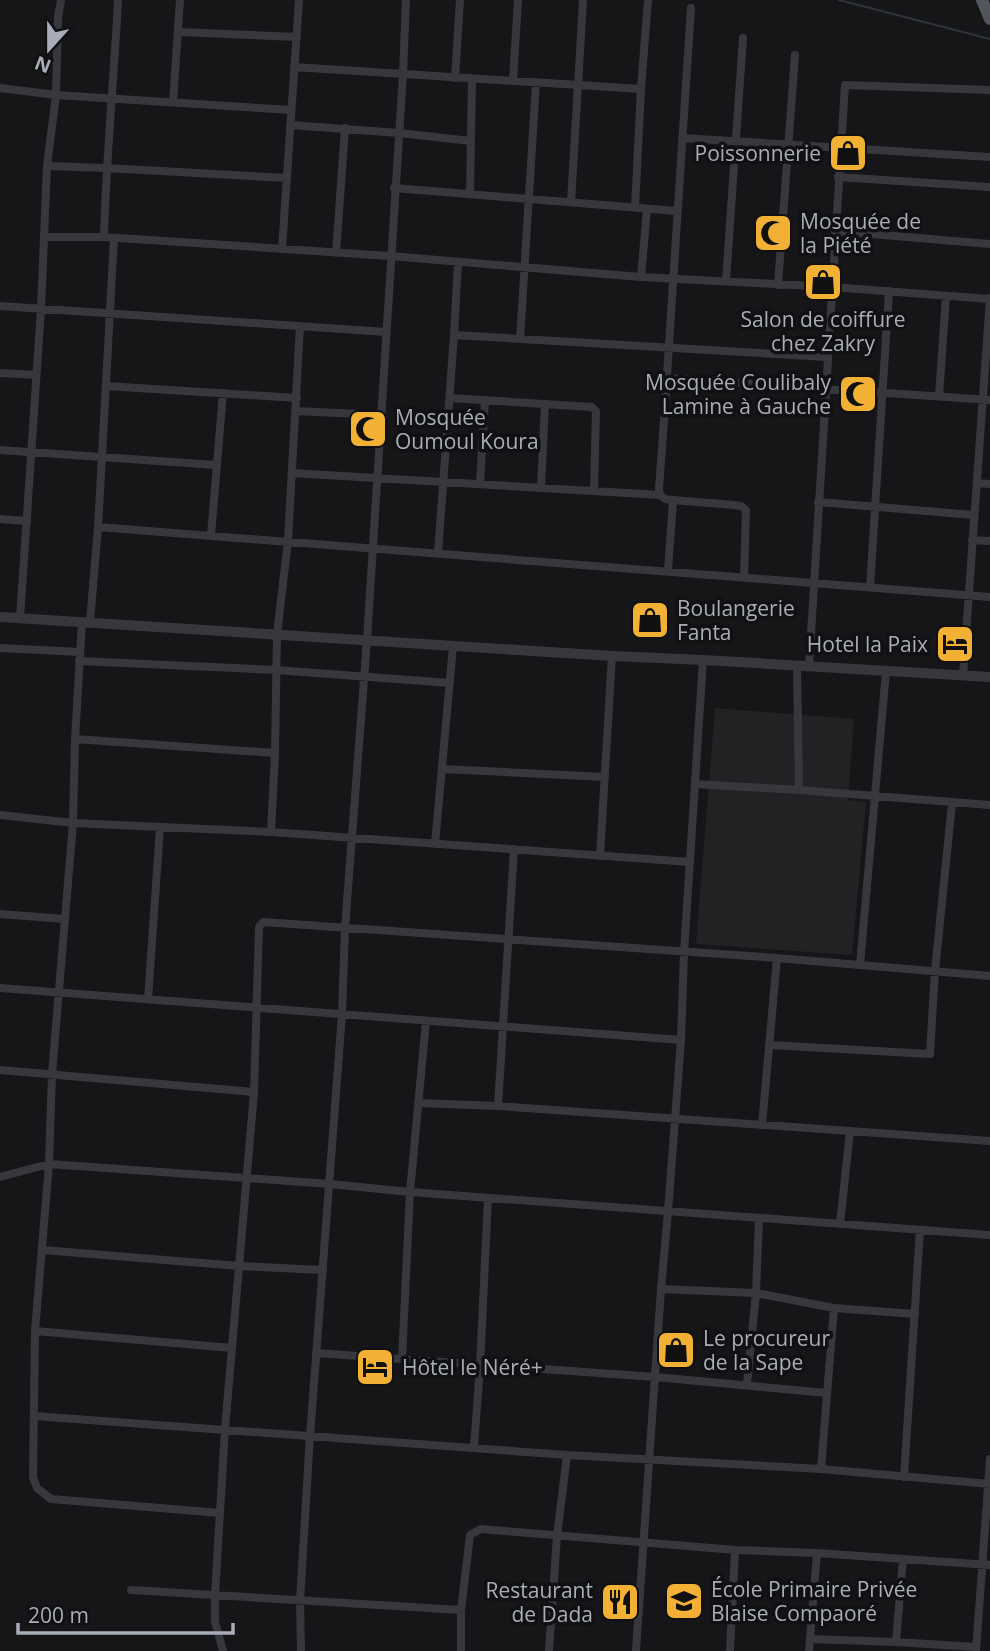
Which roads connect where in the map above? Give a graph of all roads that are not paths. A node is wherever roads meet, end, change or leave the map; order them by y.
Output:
1 (61, 0) edge
2 (118, 0) edge
3 (180, 0) edge
4 (299, 0) edge
5 (406, 0) edge
6 (460, 0) edge
7 (518, 0) edge
8 (583, 0) edge
9 (648, 0) edge
10 (982, 0) edge
11 (691, 8) dead end
12 (990, 19) edge
13 (178, 33) junction
14 (297, 37) junction
15 (743, 38) dead end
16 (795, 55) dead end
17 (294, 68) junction
18 (403, 74) junction
19 (455, 78) junction
20 (472, 79) junction
21 (513, 81) junction
22 (536, 83) junction
23 (578, 86) junction
24 (0, 88) edge
25 (641, 89) junction
26 (990, 90) edge
27 (56, 95) junction
28 (112, 97) junction
29 (173, 102) junction
30 (291, 110) junction
31 (290, 125) junction
32 (345, 128) junction
33 (399, 133) junction
34 (682, 138) junction
35 (471, 141) junction
36 (735, 141) junction
37 (788, 145) junction
38 (841, 148) junction
39 (990, 157) edge
40 (47, 166) junction
41 (106, 167) junction
42 (838, 177) junction
43 (287, 178) junction
44 (990, 187) edge
45 (394, 188) junction
46 (470, 193) junction
47 (528, 198) junction
48 (571, 202) junction
49 (635, 208) junction
50 (647, 209) junction
51 (677, 211) junction
52 (835, 231) junction
53 (44, 237) junction
54 (109, 237) junction
55 (990, 244) edge
56 (282, 249) junction
57 (336, 253) junction
58 (390, 257) junction
59 (458, 262) junction
60 (525, 268) junction
61 (641, 276) junction
62 (674, 278) junction
63 (726, 281) junction
64 (778, 285) junction
65 (831, 287) junction
66 (890, 291) junction
67 (946, 296) junction
68 (990, 299) edge
69 (0, 306) edge
70 (41, 309) junction
71 (110, 313) junction
72 (300, 326) junction
73 (386, 332) junction
74 (454, 335) junction
75 (520, 339) junction
76 (670, 347) junction
77 (827, 356) junction
78 (0, 373) edge
79 (37, 375) junction
80 (667, 378) junction
81 (106, 386) junction
82 (825, 388) junction
83 (223, 393) junction
84 (883, 393) junction
85 (939, 396) junction
86 (297, 398) junction
87 (450, 398) junction
88 (485, 400) junction
89 (986, 400) edge
90 (545, 404) junction
91 (296, 411) junction
92 (380, 415) junction
93 (0, 450) edge
94 (31, 451) junction
95 (102, 457) junction
96 (216, 465) junction
97 (292, 473) junction
98 (376, 478) junction
99 (444, 481) junction
100 (977, 483) junction
101 (480, 484) junction
102 (990, 484) edge
103 (541, 488) junction
104 (594, 491) junction
105 (660, 495) junction
106 (673, 500) junction
107 (818, 502) junction
108 (876, 507) junction
109 (974, 514) junction
110 (0, 519) edge
111 (27, 521) junction
112 (98, 527) junction
113 (211, 535) junction
114 (972, 540) junction
115 (288, 541) junction
116 (990, 541) edge
117 (372, 548) junction
118 (438, 553) junction
119 (668, 571) junction
120 (744, 577) junction
121 (813, 582) junction
122 (870, 587) junction
123 (968, 594) junction
124 (990, 597) edge
125 (0, 617) edge
126 (20, 618) junction
127 (86, 622) junction
128 (277, 634) junction
129 (367, 640) junction
130 (453, 646) junction
131 (0, 648) edge
132 (611, 656) junction
133 (79, 657) junction
134 (704, 660) junction
135 (797, 665) junction
136 (808, 666) junction
137 (276, 670) junction
138 (886, 671) junction
139 (364, 676) junction
140 (963, 676) junction
141 (990, 677) edge
142 (450, 683) junction
143 (75, 739) junction
144 (275, 753) junction
145 (442, 769) junction
146 (605, 778) junction
147 (695, 784) junction
148 (799, 790) junction
149 (874, 796) junction
150 (952, 803) junction
151 (990, 805) edge
152 (0, 815) edge
153 (73, 823) junction
154 (160, 827) junction
155 (271, 832) junction
156 (352, 838) junction
157 (435, 844) junction
158 (514, 849) junction
159 (600, 856) junction
160 (690, 862) junction
161 (0, 914) edge
162 (65, 919) junction
163 (345, 928) junction
164 (509, 940) junction
165 (684, 952) junction
166 (777, 958) junction
167 (860, 965) junction
168 (935, 971) junction
169 (990, 976) edge
170 (0, 988) edge
171 (59, 992) junction
172 (148, 999) junction
173 (257, 1007) junction
174 (342, 1014) junction
175 (426, 1021) junction
176 (502, 1027) junction
177 (681, 1040) junction
178 (769, 1045) junction
179 (0, 1070) edge
180 (52, 1074) junction
181 (254, 1092) junction
182 (419, 1103) junction
183 (498, 1106) junction
184 (675, 1119) junction
185 (762, 1125) junction
186 (850, 1131) junction
187 (990, 1141) edge
188 (49, 1164) junction
189 (0, 1177) edge
190 (246, 1178) junction
191 (330, 1184) junction
192 (410, 1192) junction
193 (488, 1198) junction
194 (668, 1212) junction
195 (759, 1219) junction
196 (840, 1224) junction
197 (920, 1230) junction
198 (990, 1235) edge
199 (42, 1250) junction
200 (239, 1266) junction
201 (323, 1270) junction
202 (661, 1289) junction
203 (756, 1293) junction
204 (834, 1308) junction
205 (915, 1314) junction
206 (35, 1331) junction
207 (232, 1348) junction
208 (316, 1353) junction
209 (402, 1359) junction
210 (480, 1366) junction
211 (655, 1377) junction
212 (747, 1384) junction
213 (827, 1393) junction
214 (34, 1416) junction
215 (225, 1429) junction
216 (310, 1436) junction
217 (474, 1447) junction
218 (567, 1455) junction
219 (649, 1459) junction
220 (990, 1459) edge
221 (821, 1469) junction
222 (904, 1477) junction
223 (989, 1484) edge
224 (220, 1513) junction
225 (556, 1536) junction
226 (643, 1543) junction
227 (735, 1550) junction
228 (817, 1553) junction
229 (903, 1559) junction
230 (986, 1565) edge
231 (131, 1590) dead end
232 (215, 1595) junction
233 (300, 1600) junction
234 (461, 1610) junction
235 (978, 1617) junction
236 (990, 1618) edge
237 (810, 1639) junction
238 (896, 1642) junction
239 (976, 1649) edge
240 (223, 1651) edge
241 (301, 1651) edge
242 (461, 1651) edge
243 (549, 1651) edge
244 (636, 1651) edge
245 (730, 1651) edge
246 (810, 1651) edge

1 - 27 street
2 - 28 street
3 - 13 street
4 - 14 street
5 - 18 street
6 - 19 street
7 - 21 street
8 - 23 street
9 - 25 street
10 - 12 main road
11 - 34 street
13 - 14 street
13 - 29 street
14 - 17 street
15 - 36 street
16 - 37 street
17 - 18 street
17 - 30 street
18 - 19 street
18 - 33 street
19 - 20 street
20 - 21 street
20 - 35 street
21 - 22 street
22 - 23 street
22 - 47 street
23 - 25 street
23 - 48 street
24 - 27 street
25 - 49 street
26 - 38 street
27 - 28 street
27 - 40 street
28 - 29 street
28 - 41 street
29 - 30 street
30 - 31 street
31 - 32 street
31 - 43 street
32 - 33 street
32 - 57 street
33 - 35 street
33 - 45 street
34 - 36 street
34 - 51 street
35 - 46 street
36 - 37 street
36 - 63 street
37 - 38 street
37 - 64 street
38 - 39 street
38 - 42 street
40 - 41 street
40 - 53 street
41 - 43 street
41 - 54 street
42 - 44 street
42 - 52 street
43 - 56 street
45 - 46 street
45 - 58 street
46 - 47 street
47 - 48 street
47 - 60 street
48 - 49 street
49 - 50 street
50 - 51 street
50 - 61 street
51 - 62 street
52 - 55 street
52 - 65 street
53 - 54 street
53 - 70 street
54 - 56 street
54 - 71 street
56 - 57 street
57 - 58 street
58 - 59 street
58 - 73 street
59 - 60 street
59 - 74 street
60 - 61 street
60 - 75 street
61 - 62 street
62 - 63 street
62 - 76 street
63 - 64 street
64 - 65 street
65 - 66 street
65 - 77 street
66 - 67 street
66 - 84 street
67 - 68 street
67 - 85 street
68 - 89 street
69 - 70 street
70 - 71 street
70 - 79 street
71 - 72 street
71 - 81 street
72 - 73 street
72 - 86 street
73 - 92 street
74 - 75 street
74 - 87 street
75 - 76 street
76 - 77 street
76 - 80 street
77 - 82 street
78 - 79 street
79 - 94 street
80 - 82 street
80 - 105 street
81 - 83 street
81 - 95 street
82 - 84 street
82 - 107 street
83 - 86 street
83 - 96 street
84 - 85 street
84 - 108 street
85 - 89 street
86 - 91 street
87 - 88 street
87 - 99 street
88 - 90 street
88 - 101 street
89 - 100 street
90 - 103 street
90 - 104 street
91 - 92 street
91 - 97 street
92 - 98 street
93 - 94 street
94 - 95 street
94 - 111 street
95 - 96 street
95 - 112 street
96 - 113 street
97 - 98 street
97 - 115 street
98 - 99 street
98 - 117 street
99 - 101 street
99 - 118 street
100 - 102 street
100 - 109 street
101 - 103 street
103 - 104 street
104 - 105 street
105 - 106 street
106 - 119 street
106 - 120 street
107 - 108 street
107 - 121 street
108 - 109 street
108 - 122 street
109 - 114 street
110 - 111 street
111 - 126 street
112 - 113 street
112 - 127 street
113 - 115 street
114 - 116 street
114 - 123 street
115 - 117 street
115 - 128 street
117 - 118 street
117 - 129 street
118 - 119 street
119 - 120 street
120 - 121 street
121 - 122 street
121 - 136 street
122 - 123 street
123 - 124 street
123 - 140 street
125 - 126 street
126 - 127 street
127 - 128 street
127 - 133 street
128 - 129 street
128 - 137 street
129 - 130 street
129 - 139 street
130 - 132 street
130 - 142 street
131 - 133 street
132 - 134 street
132 - 146 street
133 - 137 street
133 - 143 street
134 - 135 street
134 - 147 street
135 - 136 street
135 - 148 street
136 - 138 street
137 - 139 street
137 - 144 street
138 - 140 street
138 - 149 street
139 - 142 street
139 - 156 street
140 - 141 street
142 - 145 street
143 - 144 street
143 - 153 street
144 - 155 street
145 - 146 street
145 - 157 street
146 - 159 street
147 - 148 street
147 - 160 street
148 - 149 street
149 - 150 street
149 - 167 street
150 - 151 street
150 - 168 street
152 - 153 street
153 - 154 street
153 - 162 street
154 - 155 street
154 - 172 street
155 - 156 street
156 - 157 street
156 - 163 street
157 - 158 street
158 - 159 street
158 - 164 street
159 - 160 street
160 - 165 street
161 - 162 street
162 - 171 street
163 - 164 street
163 - 173 street
163 - 174 street
164 - 165 street
164 - 176 street
165 - 166 street
165 - 177 street
166 - 167 street
166 - 178 street
167 - 168 street
168 - 169 street
168 - 178 street
170 - 171 street
171 - 172 street
171 - 180 street
172 - 173 street
173 - 174 street
173 - 181 street
174 - 175 street
174 - 191 street
175 - 176 street
175 - 182 street
176 - 177 street
176 - 183 street
177 - 184 street
178 - 185 street
179 - 180 street
180 - 181 street
180 - 188 street
181 - 190 street
182 - 183 street
182 - 192 street
183 - 184 street
184 - 185 street
184 - 194 street
185 - 186 street
186 - 187 street
186 - 196 street
188 - 189 street
188 - 190 street
188 - 199 street
190 - 191 street
190 - 200 street
191 - 192 street
191 - 201 street
192 - 193 street
192 - 209 street
193 - 194 street
193 - 210 street
194 - 195 street
194 - 202 street
195 - 196 street
195 - 203 street
196 - 197 street
197 - 198 street
197 - 205 street
199 - 200 street
199 - 206 street
200 - 201 street
200 - 207 street
201 - 208 street
202 - 203 street
202 - 211 street
203 - 204 street
203 - 212 street
204 - 205 street
204 - 213 street
205 - 222 street
206 - 207 street
206 - 214 street
207 - 215 street
208 - 209 street
208 - 216 street
209 - 210 street
210 - 211 street
210 - 217 street
211 - 212 street
211 - 219 street
212 - 213 street
213 - 221 street
214 - 215 street
214 - 224 street
215 - 216 street
215 - 224 street
216 - 217 street
216 - 233 street
217 - 218 street
218 - 219 street
218 - 225 street
219 - 221 street
219 - 226 street
220 - 223 street
221 - 222 street
222 - 223 street
223 - 230 street
224 - 232 street
225 - 226 street
225 - 234 street
225 - 243 street
226 - 227 street
226 - 244 street
227 - 228 street
227 - 245 street
228 - 229 street
228 - 237 street
229 - 230 street
229 - 238 street
230 - 235 street
231 - 232 street
232 - 233 street
232 - 240 street
233 - 234 street
233 - 241 street
234 - 242 street
235 - 236 street
235 - 239 street
237 - 238 street
237 - 246 street
238 - 239 street

